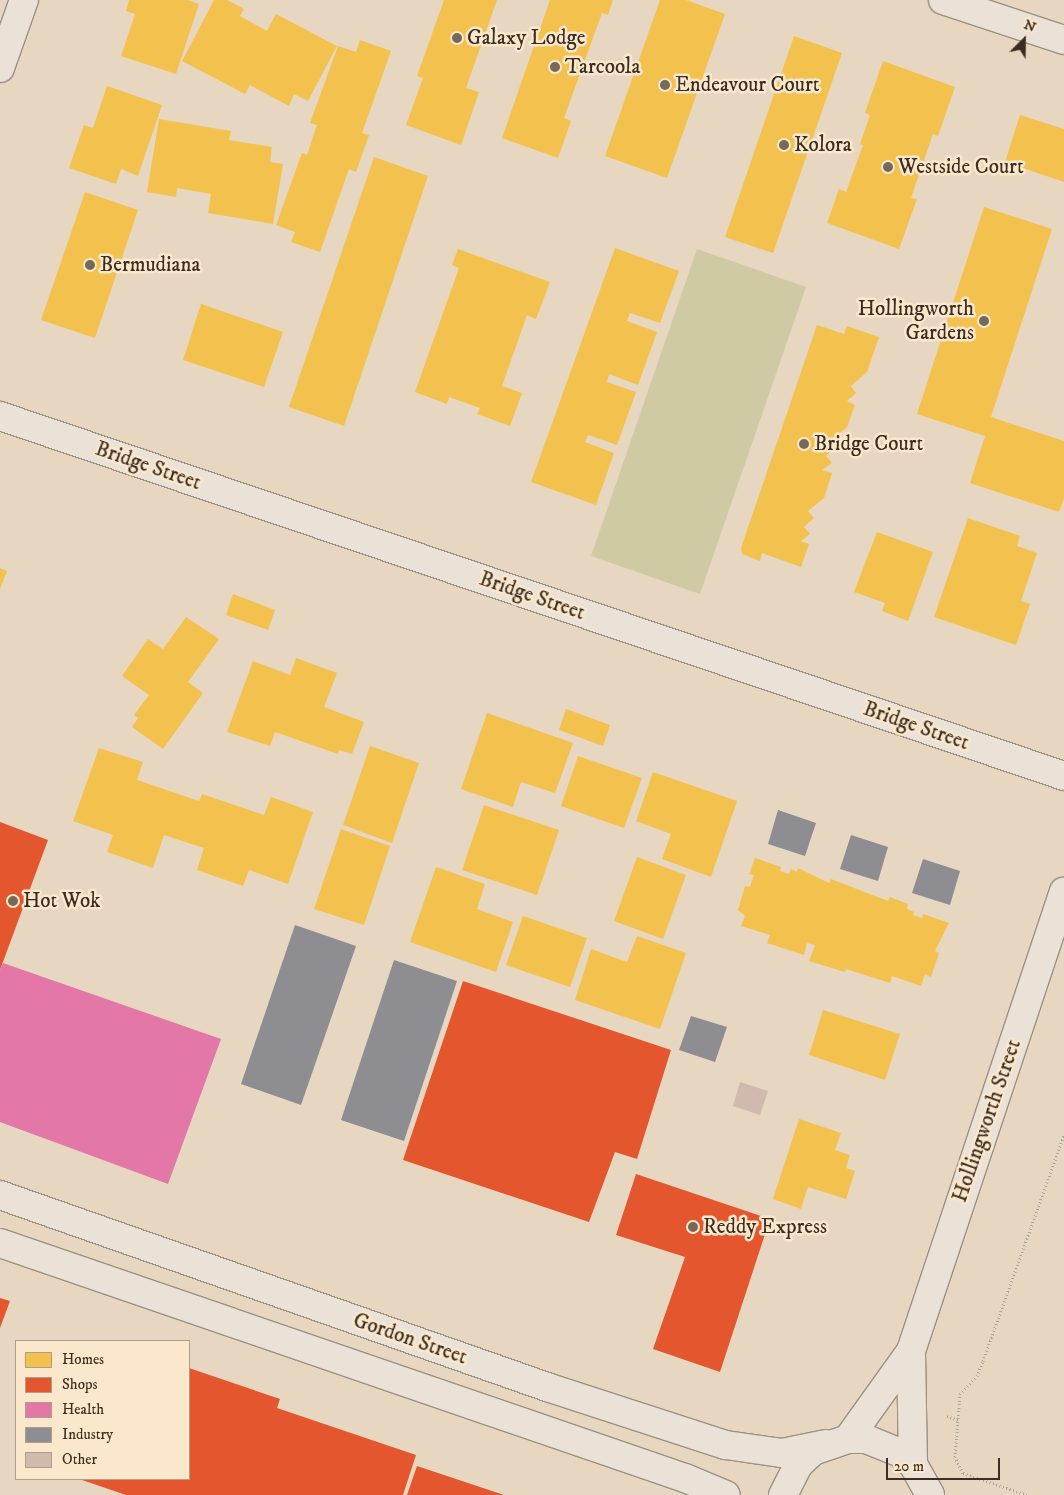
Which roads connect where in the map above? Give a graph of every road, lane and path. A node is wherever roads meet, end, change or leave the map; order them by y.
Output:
1 (24, 0) edge
2 (943, 0) edge
3 (1064, 40) edge
4 (0, 68) edge
5 (0, 416) edge
6 (1064, 776) edge
7 (1064, 892) edge
8 (1064, 1135) edge
9 (0, 1195) edge
10 (0, 1243) edge
11 (911, 1351) junction
12 (944, 1415) dead end
13 (958, 1420) junction
14 (837, 1441) junction
15 (926, 1482) edge
16 (726, 1495) edge
17 (783, 1495) edge
18 (1027, 1495) edge

1 - 4 street
2 - 3 street
5 - 6 street, Bridge Street
7 - 11 street, Hollingworth Street
8 - 13 path
9 - 14 street, Gordon Street
10 - 16 street, Gordon Street
11 - 14 street, Hollingworth Street
11 - 15 street, Hollingworth Street
12 - 13 path
13 - 18 path
14 - 15 street, Gordon Street
14 - 17 street, Hollingworth Street

